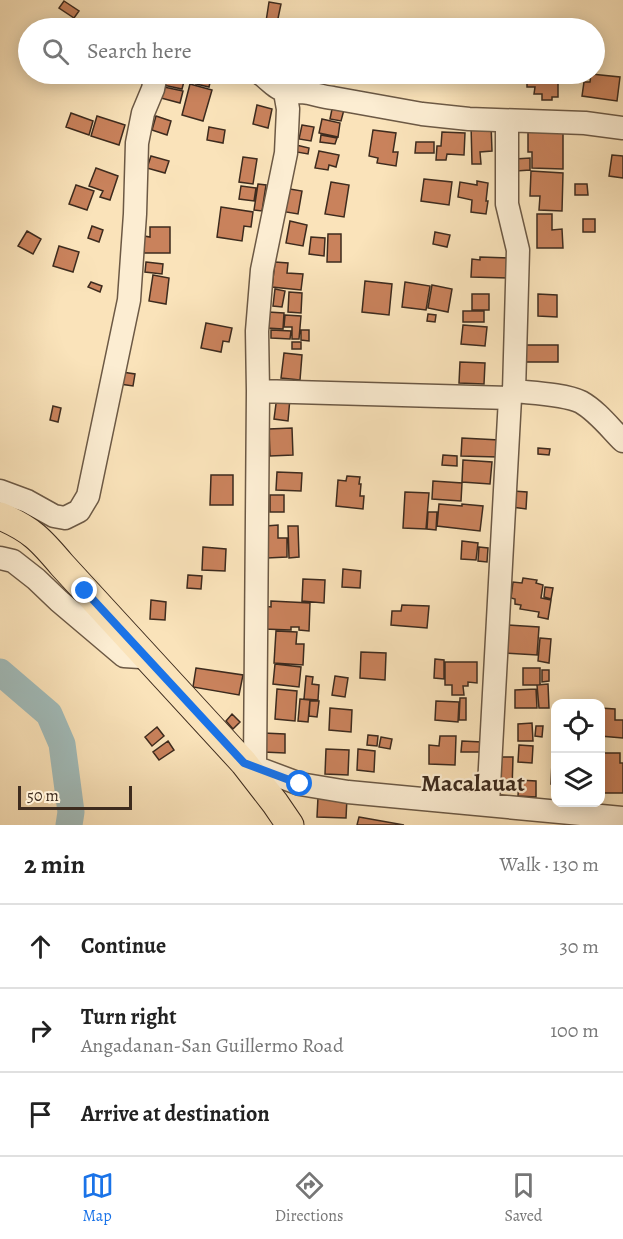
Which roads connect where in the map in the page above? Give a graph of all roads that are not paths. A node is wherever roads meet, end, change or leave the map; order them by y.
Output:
1 (154, 84) edge
2 (274, 84) edge
3 (285, 92) junction
4 (507, 121) junction
5 (623, 128) edge
6 (258, 391) junction
7 (512, 394) junction
8 (623, 441) edge
9 (0, 491) edge
10 (0, 516) edge
11 (0, 558) edge
12 (145, 656) junction
13 (249, 765) junction
14 (488, 804) junction
15 (623, 818) edge
16 (290, 825) edge

1 - 9 street
2 - 3 street
3 - 4 street
3 - 6 street
4 - 5 street
4 - 7 street
6 - 7 street
6 - 13 street
7 - 8 street
7 - 14 street
10 - 12 main road
11 - 12 street
12 - 13 main road
13 - 14 street
13 - 16 main road
14 - 15 street

